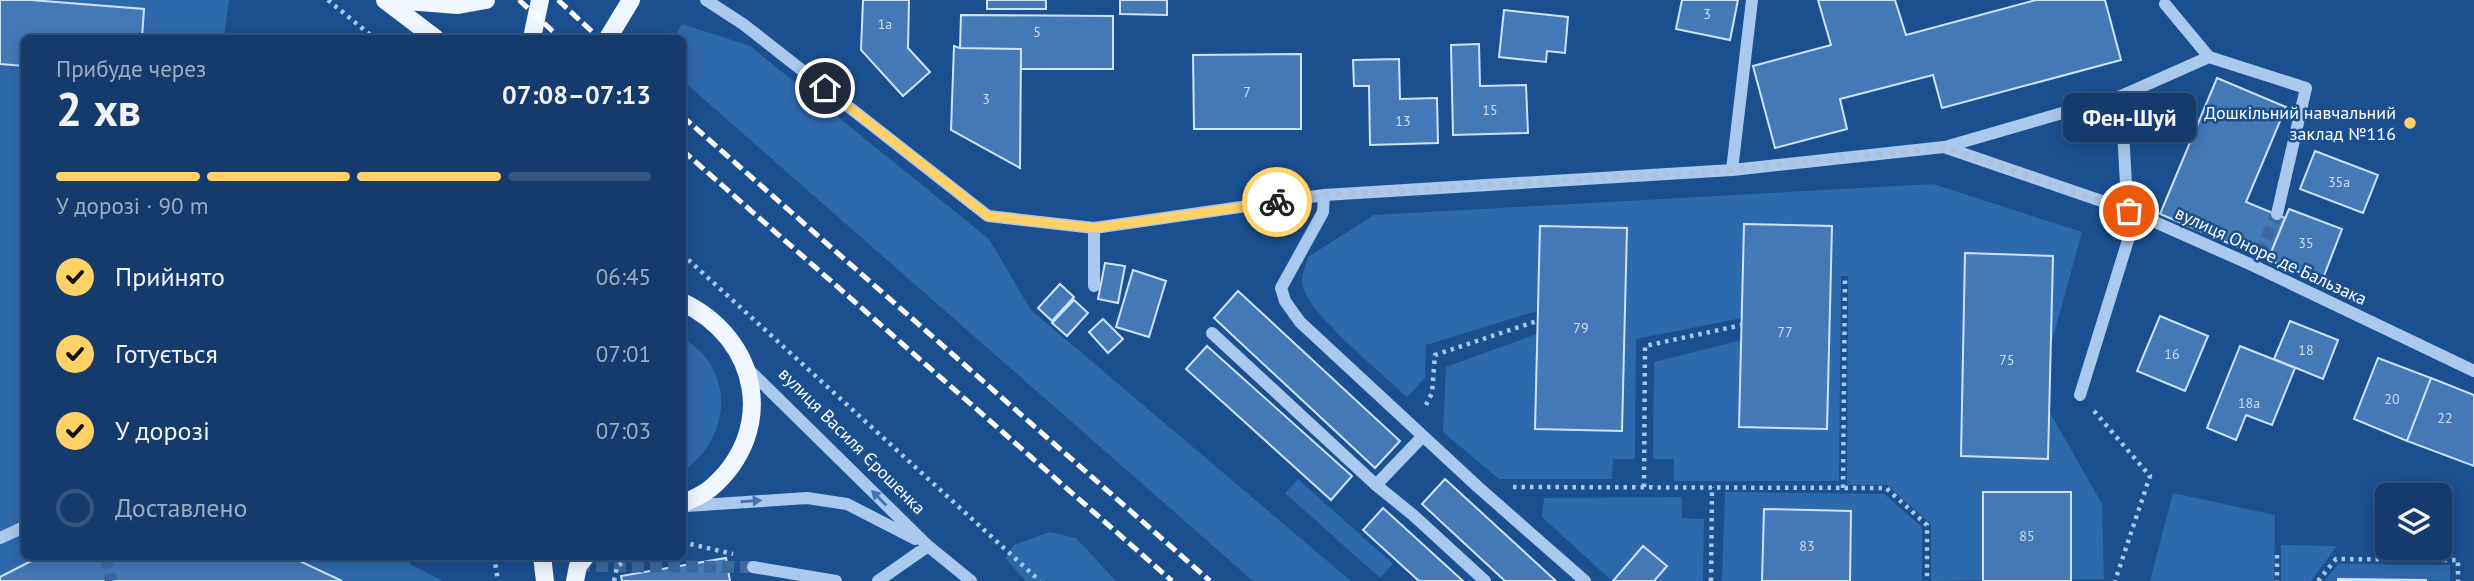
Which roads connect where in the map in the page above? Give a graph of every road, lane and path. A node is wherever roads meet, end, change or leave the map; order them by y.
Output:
1 (328, 0) edge
2 (384, 0) edge
3 (394, 0) edge
4 (486, 0) edge
5 (540, 0) edge
6 (706, 0) edge
7 (1752, 0) edge
8 (629, 2) edge
9 (2165, 4) dead end
10 (370, 35) edge
11 (415, 35) edge
12 (431, 35) edge
13 (536, 35) edge
14 (610, 35) edge
15 (2209, 57) junction
16 (2121, 96) junction
17 (1944, 147) junction
18 (1732, 170) junction
19 (1324, 195) junction
20 (2129, 211) junction
21 (2277, 214) tunnel mouth
22 (1094, 228) junction
23 (686, 258) edge
24 (1845, 276) dead end
25 (1094, 286) dead end
26 (686, 304) edge
27 (1538, 321) dead end
28 (1742, 325) dead end
29 (1212, 333) dead end
30 (746, 367) junction
31 (2474, 371) edge
32 (2080, 394) joint
33 (1418, 432) junction
34 (1376, 485) junction
35 (1478, 486) junction
36 (1644, 487) junction
37 (1713, 487) junction
38 (1843, 488) junction
39 (686, 503) edge
40 (686, 505) edge
41 (21, 528) edge
42 (0, 538) edge
43 (928, 546) junction
44 (2277, 555) dead end
45 (495, 560) edge
46 (542, 560) edge
47 (583, 560) edge
48 (625, 560) edge
49 (753, 567) tunnel mouth
50 (498, 581) edge
51 (545, 581) edge
52 (575, 581) edge
53 (614, 581) edge
54 (836, 581) edge
55 (878, 581) edge
56 (971, 581) edge
57 (1040, 581) edge
58 (1485, 581) edge
59 (1585, 581) edge
60 (1711, 581) edge
61 (1927, 581) edge
62 (2115, 581) edge
63 (2277, 581) edge
64 (2318, 581) edge
65 (2458, 581) edge

1 - 10 path
2 - 11 main road
2 - 12 main road
3 - 4 main road
5 - 13 main road
6 - 22 street, вулиця Оноре де Бальзака
7 - 18 street
8 - 14 main road
9 - 15 street
15 - 16 street
15 - 21 street
16 - 17 street
16 - 20 street
17 - 18 street, вулиця Оноре де Бальзака
17 - 20 street, вулиця Оноре де Бальзака
18 - 19 street, вулиця Оноре де Бальзака
19 - 22 street, вулиця Оноре де Бальзака
19 - 33 street
20 - 31 street, вулиця Оноре де Бальзака
20 - 32 street
22 - 25 street
23 - 57 path
24 - 38 path
26 - 30 main road, вулиця Василя Єрошенка
27 - 33 path
28 - 36 path
29 - 34 street
30 - 39 main road, вулиця Василя Єрошенка
43 -> 30 street, вулиця Василя Єрошенка
32 - 62 path
33 - 34 street
33 - 35 street
34 - 58 street
35 - 36 path
35 - 59 street
36 - 37 path
37 - 38 path
37 - 60 path
38 - 61 path
40 -> 43 street, вулиця Василя Єрошенка
41 - 42 street
43 - 55 street
43 - 56 street, вулиця Василя Єрошенка
44 - 63 path
45 - 50 path
46 - 51 main road
47 - 52 main road
48 - 53 path
49 - 54 street
64 - 65 path

